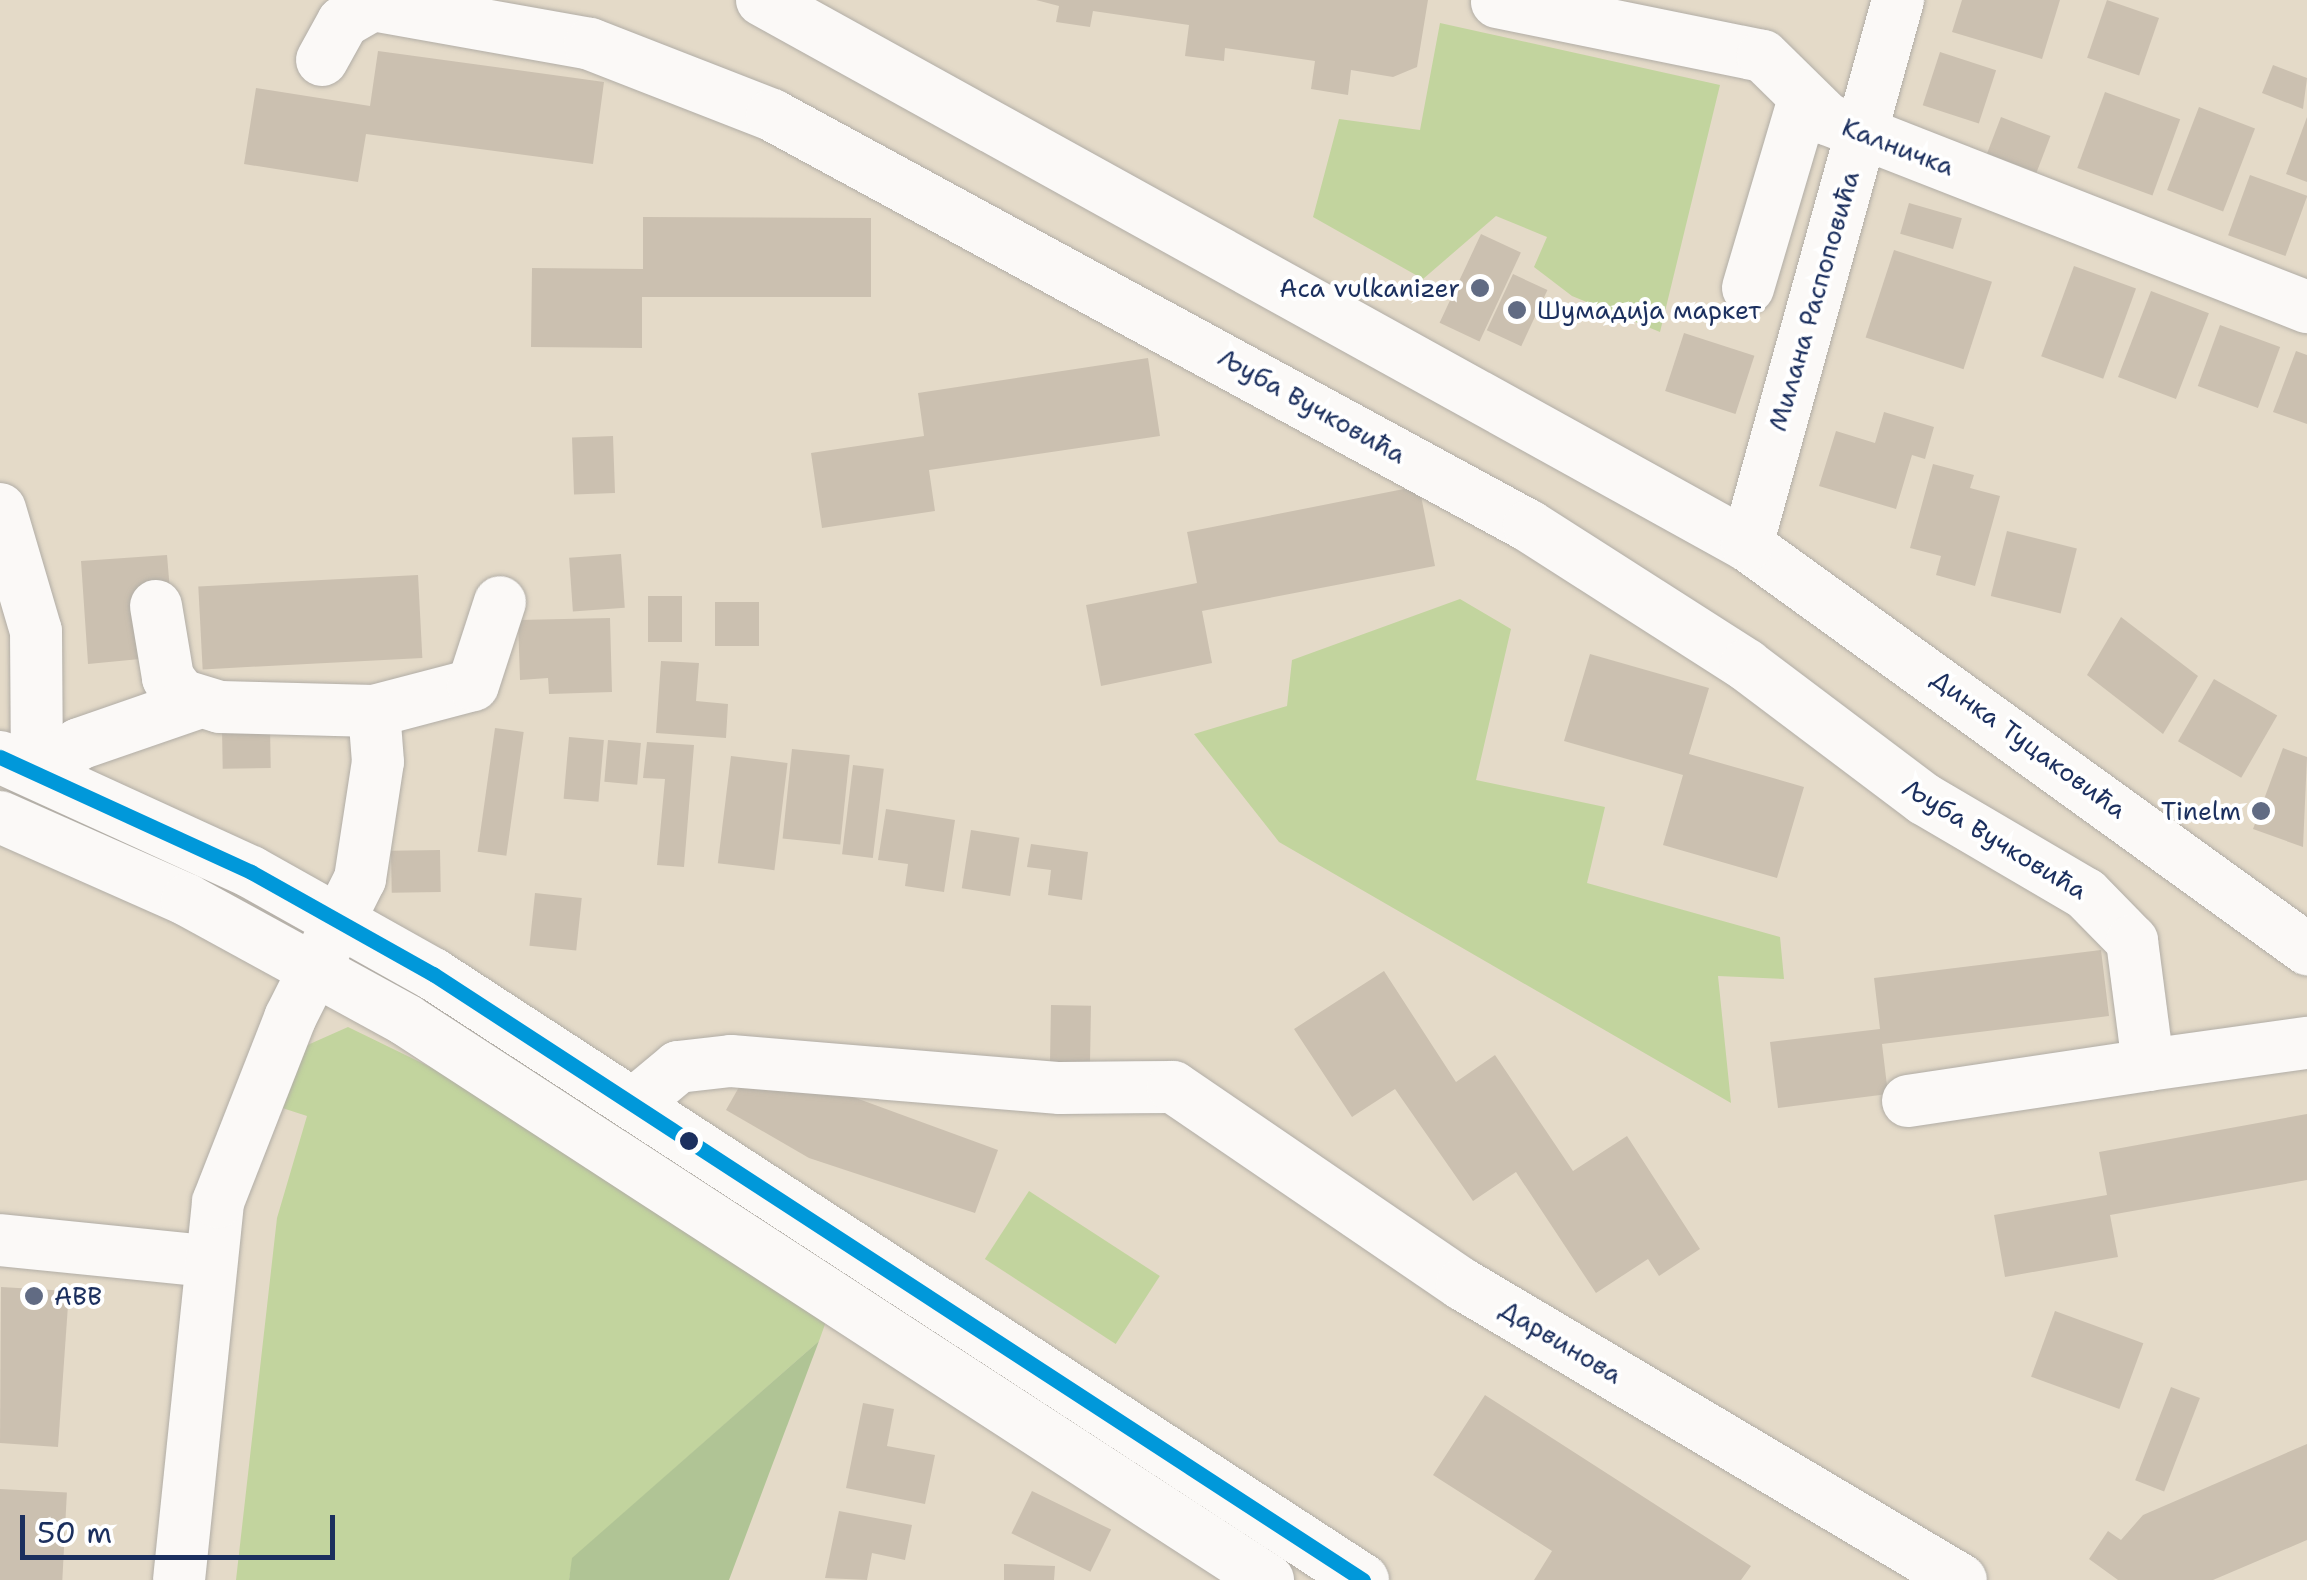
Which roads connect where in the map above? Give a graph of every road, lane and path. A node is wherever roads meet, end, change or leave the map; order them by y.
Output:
1 (762, 0) edge
2 (1898, 0) edge
3 (1497, 2) edge
4 (322, 60) dead end
5 (1803, 102) junction
6 (1862, 132) junction
7 (1748, 288) dead end
8 (2307, 307) edge
9 (0, 510) edge
10 (1748, 545) junction
11 (500, 602) dead end
12 (156, 606) dead end
13 (200, 702) junction
14 (374, 711) junction
15 (18, 765) edge
16 (0, 817) edge
17 (342, 921) junction
18 (2307, 949) edge
19 (314, 969) junction
20 (2307, 1043) edge
21 (2148, 1066) junction
22 (1908, 1101) dead end
23 (635, 1103) junction
24 (0, 1240) edge
25 (208, 1261) junction
26 (179, 1580) edge
27 (1268, 1580) edge
28 (1363, 1580) edge
29 (1960, 1580) edge

1 - 10 street
2 - 6 street, Милана Распоповића
3 - 5 street, Калничка
4 - 21 street, Љуба Вучковића
5 - 6 street, Калничка
5 - 7 street
6 - 8 street, Калничка
6 - 10 street, Милана Распоповића
9 - 15 street
10 - 18 street, Динка Туцаковића
11 - 14 street
12 - 13 street
13 - 14 street
13 - 15 street
14 - 17 street
15 - 17 street
16 - 19 street
17 - 19 street
17 - 23 street
19 - 25 street
19 - 27 street
20 - 21 street
21 - 22 street
23 - 28 street
23 - 29 street, Дарвинова
24 - 25 street
25 - 26 street

